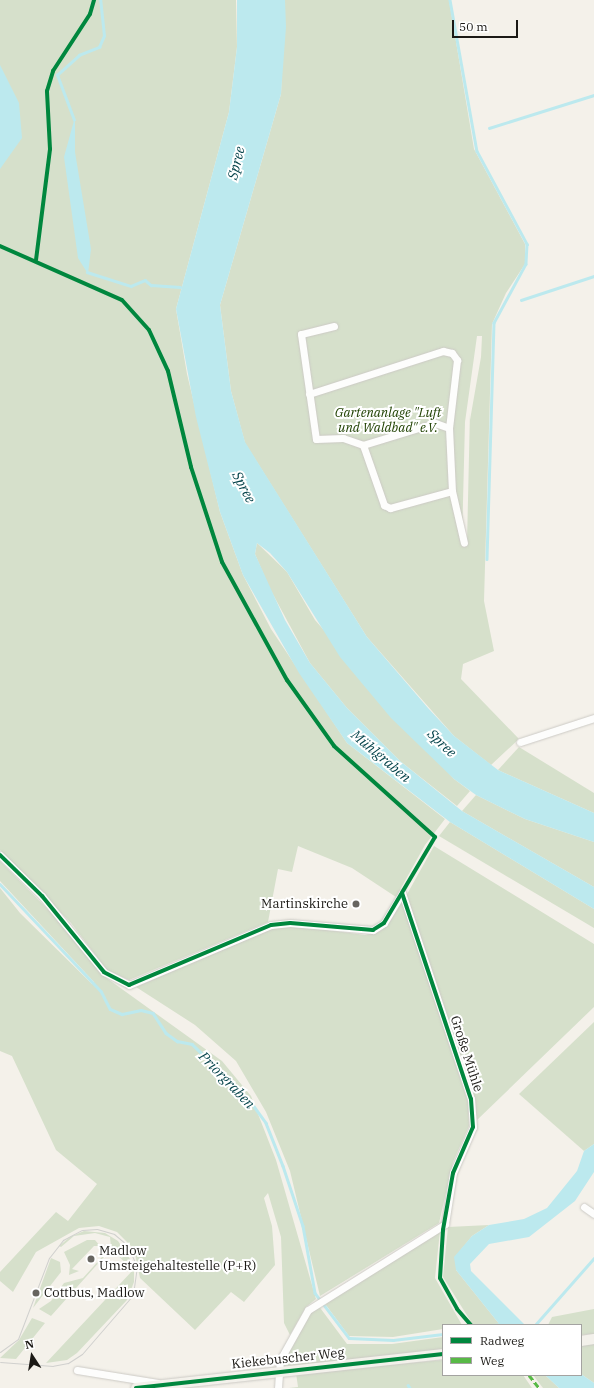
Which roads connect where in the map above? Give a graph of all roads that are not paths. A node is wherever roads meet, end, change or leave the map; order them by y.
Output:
1 (334, 326) dead end
2 (309, 394) junction
3 (449, 428) junction
4 (363, 446) junction
5 (452, 491) junction
6 (464, 543) dead end
7 (594, 718) edge
8 (520, 742) dead end
9 (0, 855) edge
10 (584, 1207) dead end
11 (594, 1214) edge
12 (594, 1339) edge
13 (582, 1341) edge
14 (442, 1354) edge
15 (77, 1370) dead end
16 (276, 1370) junction
17 (164, 1384) junction
18 (136, 1388) edge
19 (278, 1388) edge

1 - 2 street
2 - 3 street
2 - 4 street
3 - 4 street
3 - 5 street
4 - 5 street
5 - 6 street
7 - 8 street
9 - 16 street, Große Mühle
10 - 11 street
12 - 13 main road
14 - 16 main road, Kiekebuscher Weg
15 - 17 street
16 - 17 main road, Kiekebuscher Weg
16 - 19 street
17 - 18 main road, Kiekebuscher Weg

